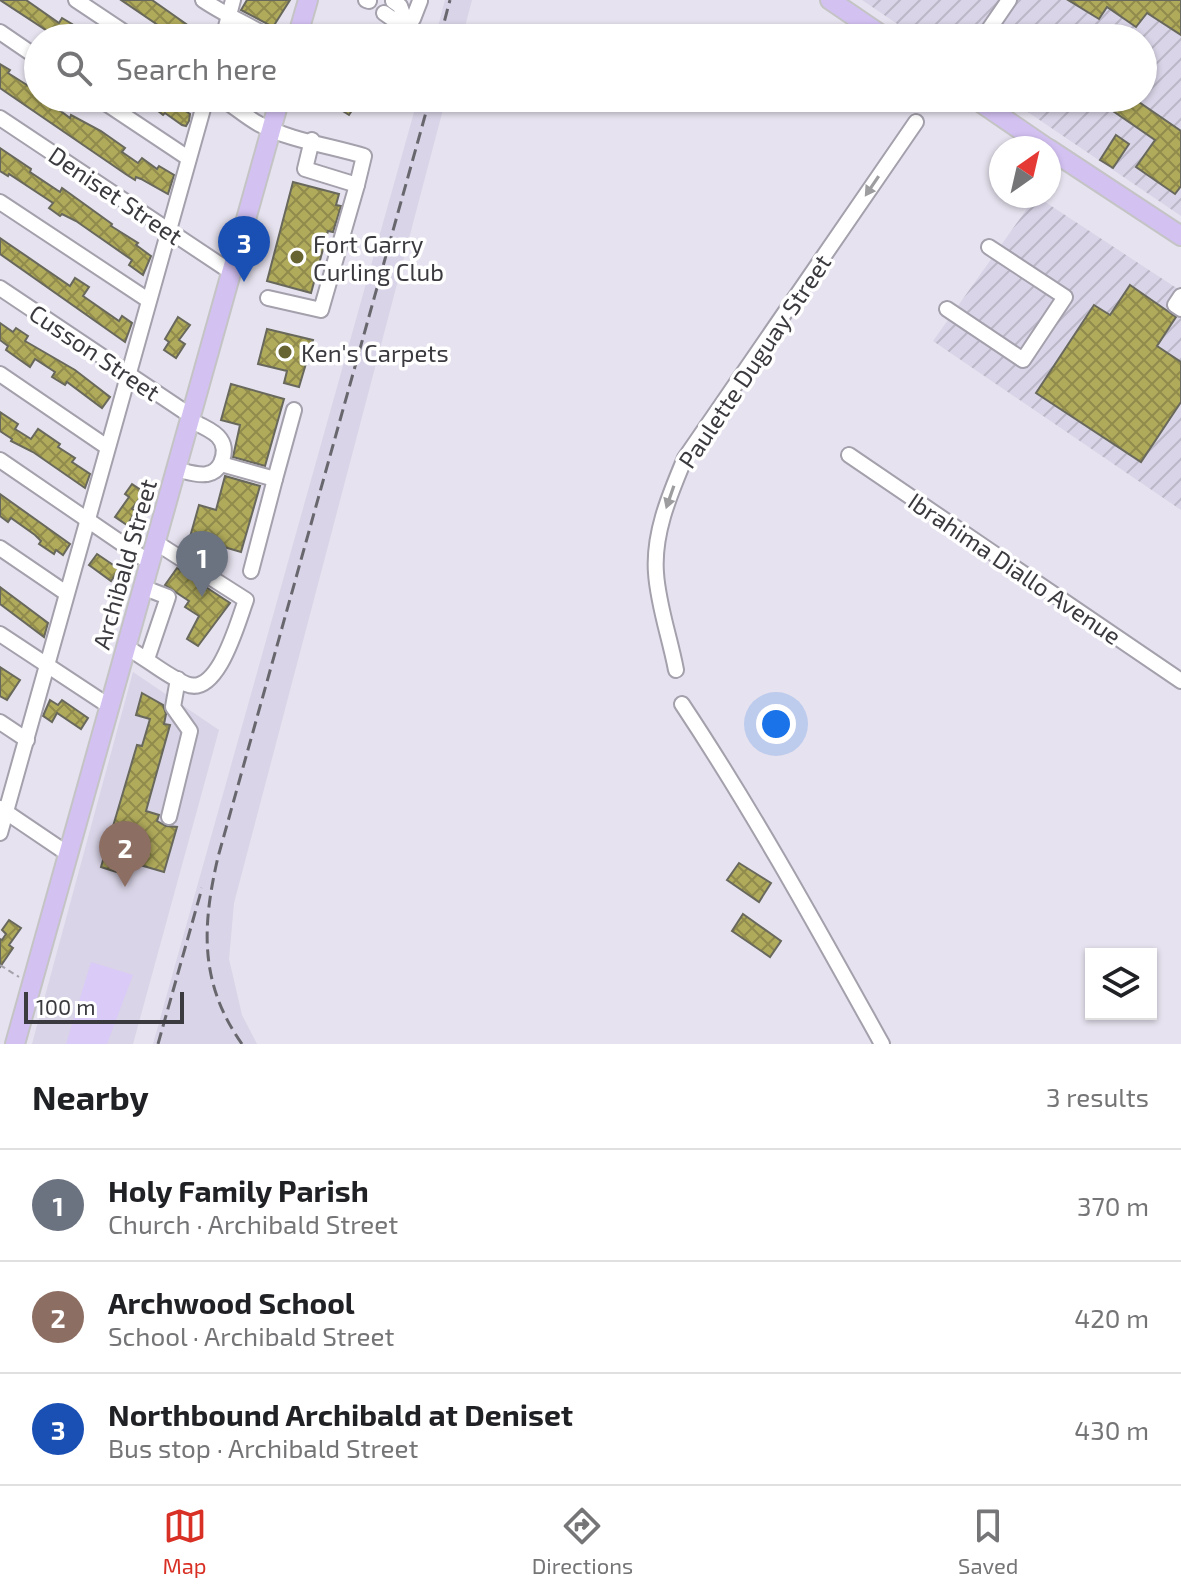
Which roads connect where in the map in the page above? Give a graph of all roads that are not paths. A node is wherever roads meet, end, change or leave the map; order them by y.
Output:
1 (76, 0) edge
2 (203, 0) edge
3 (233, 0) edge
4 (308, 0) edge
5 (420, 0) edge
6 (830, 0) edge
7 (1009, 0) edge
8 (388, 7) edge
9 (228, 17) junction
10 (112, 24) edge
11 (226, 24) edge
12 (242, 24) edge
13 (301, 24) edge
14 (865, 24) edge
15 (993, 24) edge
16 (0, 32) edge
17 (24, 48) edge
18 (119, 112) edge
19 (202, 112) edge
20 (241, 112) edge
21 (276, 112) edge
22 (994, 112) edge
23 (0, 118) edge
24 (916, 122) dead end
25 (271, 129) junction
26 (1029, 136) edge
27 (312, 140) junction
28 (188, 158) junction
29 (1061, 158) edge
30 (357, 185) junction
31 (0, 202) edge
32 (170, 231) junction
33 (1181, 236) edge
34 (989, 247) dead end
35 (231, 272) junction
36 (0, 288) edge
37 (1181, 296) edge
38 (268, 298) dead end
39 (148, 300) junction
40 (947, 309) dead end
41 (1181, 309) edge
42 (0, 374) edge
43 (128, 374) junction
44 (294, 410) dead end
45 (190, 418) junction
46 (107, 447) junction
47 (849, 455) dead end
48 (0, 460) edge
49 (221, 464) junction
50 (176, 469) junction
51 (275, 479) junction
52 (87, 518) junction
53 (155, 542) junction
54 (0, 548) edge
55 (149, 562) junction
56 (251, 571) dead end
57 (142, 587) junction
58 (66, 593) junction
59 (0, 634) edge
60 (126, 647) junction
61 (147, 659) junction
62 (47, 666) junction
63 (676, 670) dead end
64 (178, 679) junction
65 (1181, 681) edge
66 (682, 704) dead end
67 (109, 706) junction
68 (0, 722) edge
69 (27, 740) junction
70 (3, 810) edge
71 (169, 817) dead end
72 (0, 833) edge
73 (68, 854) junction
74 (15, 1044) edge
75 (882, 1044) edge

1 - 10 street
2 - 9 street
3 - 9 street
4 - 13 main road
5 - 8 street
6 - 14 main road
7 - 15 street
9 - 11 street
9 - 12 street
16 - 17 street
18 - 28 street
19 - 28 street
20 - 25 street
21 - 25 main road, Archibald Street
22 - 26 main road
23 - 32 street, Deniset Street
24 -> 63 street, Paulette Duguay Street
25 - 27 street
25 - 35 main road, Archibald Street
27 - 30 street
27 - 30 street
28 - 32 street
29 - 33 main road
30 - 38 street
31 - 39 street
32 - 35 street, Deniset Street
32 - 39 street
34 - 40 street
35 - 45 main road, Archibald Street
36 - 43 street, Cusson Street
37 - 41 street
39 - 43 street
42 - 46 street
43 - 45 street, Cusson Street
43 - 46 street
44 - 51 street
45 - 49 street, Cusson Street
45 - 50 main road, Archibald Street
46 - 52 street
47 - 65 street, Ibrahima Diallo Avenue
48 - 52 street
49 - 50 street
49 - 51 street
50 - 53 main road, Archibald Street
51 - 56 street
52 - 55 street
52 - 58 street
53 - 55 main road, Archibald Street
53 - 64 street
54 - 58 street
55 - 57 main road, Archibald Street
57 - 60 main road, Archibald Street
57 - 61 street
58 - 62 street
59 - 62 street
60 - 61 street
60 - 67 main road, Archibald Street
61 - 64 street
62 - 67 street
62 - 69 street
64 - 71 street
66 - 75 street
67 - 73 main road, Archibald Street
68 - 69 street
69 - 70 street
70 - 72 street
70 - 73 street
73 - 74 main road, Archibald Street

